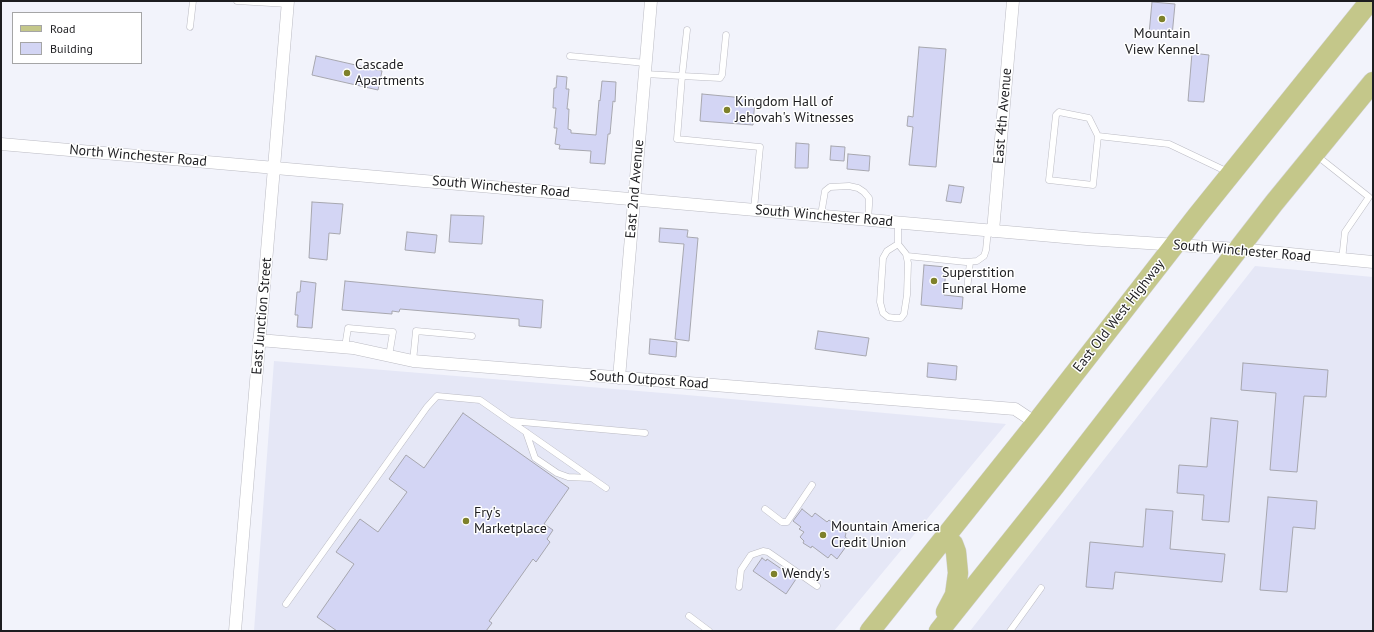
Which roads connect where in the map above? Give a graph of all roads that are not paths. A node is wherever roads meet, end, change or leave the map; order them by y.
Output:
1 (193, 1) edge
2 (237, 1) edge
3 (651, 1) edge
4 (1013, 1) edge
5 (1370, 1) edge
6 (288, 3) edge
7 (190, 27) dead end
8 (687, 30) dead end
9 (726, 35) dead end
10 (570, 56) dead end
11 (645, 68) junction
12 (682, 76) junction
13 (1373, 82) edge
14 (1098, 136) junction
15 (1, 144) edge
16 (1314, 154) junction
17 (274, 168) junction
18 (1231, 173) junction
19 (1371, 196) edge
20 (634, 199) junction
21 (754, 210) junction
22 (821, 216) junction
23 (868, 220) junction
24 (898, 222) junction
25 (990, 231) junction
26 (898, 244) junction
27 (1174, 245) junction
28 (1238, 249) junction
29 (907, 256) junction
30 (1342, 260) junction
31 (970, 262) junction
32 (1373, 262) edge
33 (967, 290) dead end
34 (472, 336) dead end
35 (260, 340) junction
36 (345, 347) junction
37 (389, 356) junction
38 (413, 361) junction
39 (619, 378) junction
40 (510, 421) junction
41 (1036, 423) junction
42 (526, 432) junction
43 (645, 433) dead end
44 (593, 478) junction
45 (812, 485) dead end
46 (606, 488) dead end
47 (764, 510) dead end
48 (945, 538) junction
49 (817, 586) dead end
50 (739, 587) dead end
51 (1041, 588) dead end
52 (286, 604) dead end
53 (689, 616) dead end
54 (235, 631) edge
55 (709, 631) edge
56 (870, 631) edge
57 (937, 631) edge
58 (1010, 631) edge

1 - 7 lane
2 - 6 lane
3 - 11 street, East 2nd Avenue
4 - 25 street, East 4th Avenue
5 - 18 main road, East Old West Highway
6 - 17 street, East Junction Street
8 - 12 lane
9 - 12 lane
10 - 11 lane
11 - 12 lane
11 - 20 street, East 2nd Avenue
12 - 21 lane
13 - 16 main road
14 - 14 lane
14 - 18 lane
15 - 17 street, North Winchester Road
16 - 19 lane
16 - 28 main road
17 - 20 street, South Winchester Road
17 - 35 street, East Junction Street
18 - 27 main road, East Old West Highway
19 - 30 lane
20 - 21 street, South Winchester Road
20 - 39 street, East 2nd Avenue
21 - 22 street, South Winchester Road
22 - 23 street, South Winchester Road
22 - 23 lane
23 - 24 street, South Winchester Road
24 - 25 street, South Winchester Road
24 - 26 lane
25 - 27 street, South Winchester Road
25 - 31 lane
26 - 29 lane
26 - 29 lane
27 - 28 street, South Winchester Road
27 - 41 main road, East Old West Highway
28 - 30 street, South Winchester Road
28 - 57 main road
29 - 31 lane
30 - 32 street, South Winchester Road
31 - 33 lane
34 - 38 lane
35 - 36 street, South Outpost Road
35 - 54 street, East Junction Street
36 - 37 street, South Outpost Road
36 - 37 lane
37 - 38 street, South Outpost Road
38 - 39 street, South Outpost Road
39 - 41 street, South Outpost Road
40 - 42 lane
40 - 43 lane
40 - 52 lane
41 - 48 main road, East Old West Highway
42 - 44 lane
42 - 44 lane
44 - 46 lane
45 - 47 lane
48 - 56 main road, East Old West Highway
48 - 57 main road
49 - 50 lane
51 - 58 lane
53 - 55 lane

